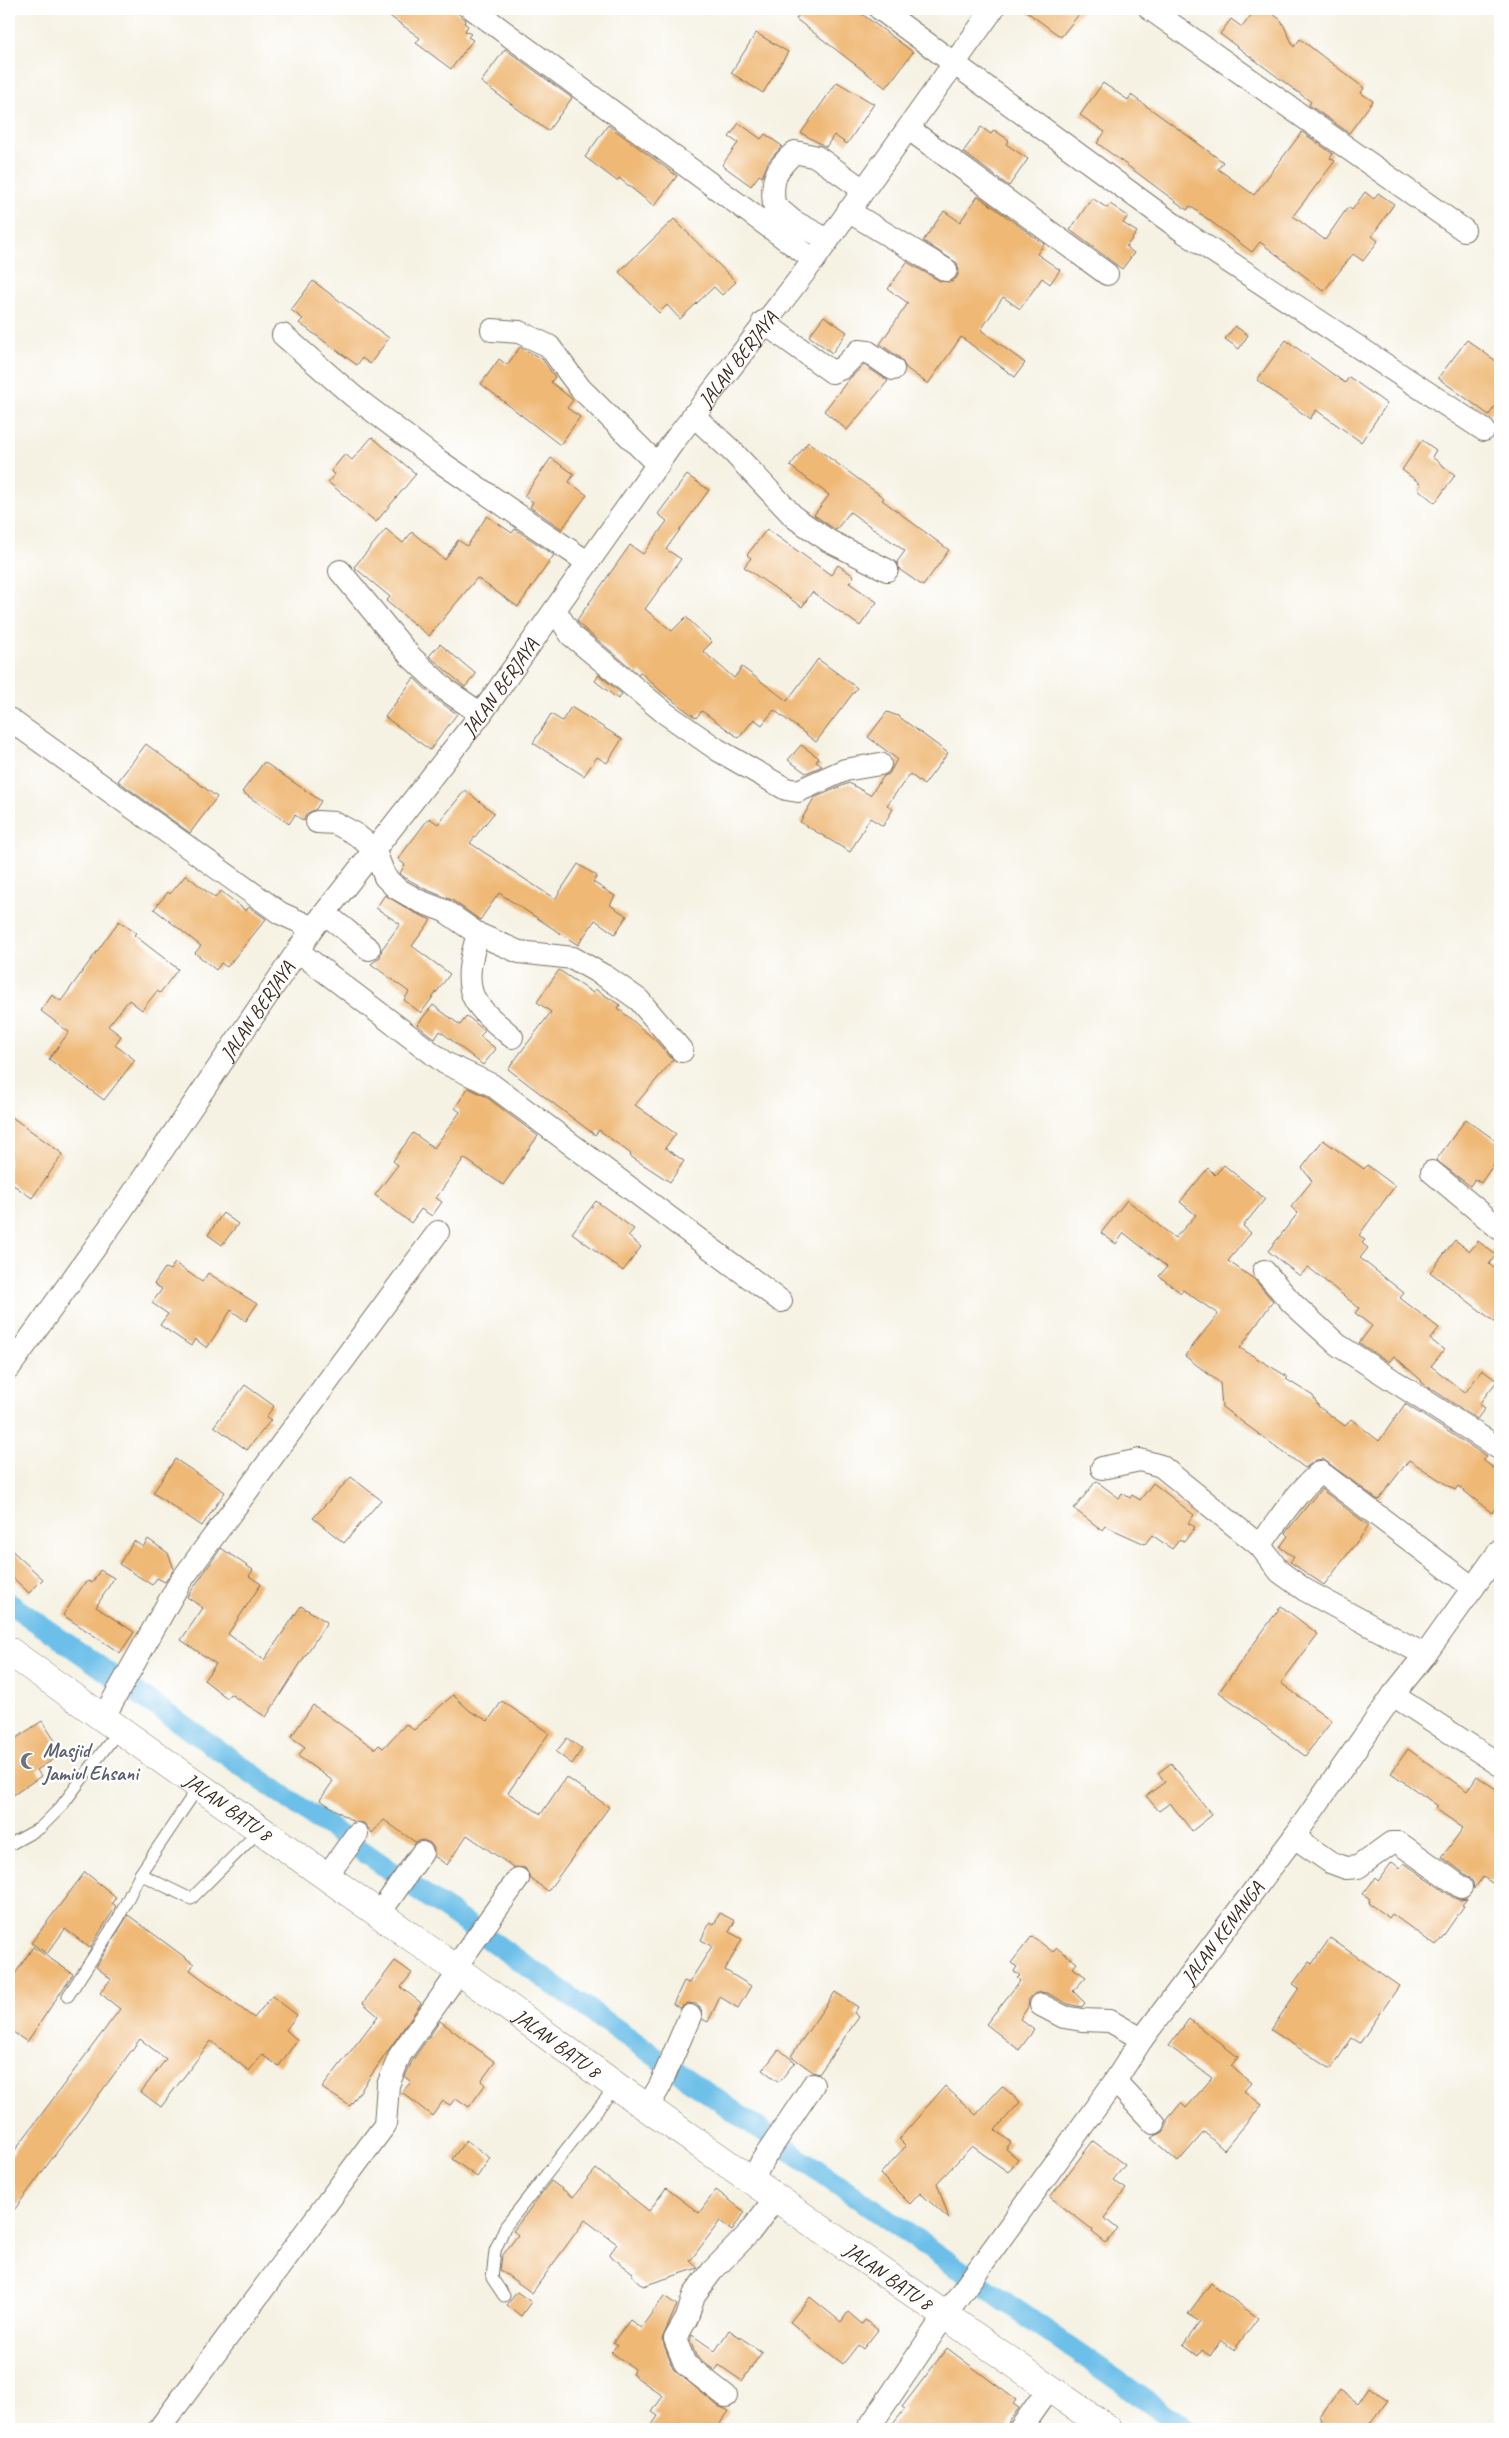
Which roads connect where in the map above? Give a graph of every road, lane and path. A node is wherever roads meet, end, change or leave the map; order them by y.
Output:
1 (473, 9) edge
2 (880, 9) edge
3 (993, 9) edge
4 (1150, 9) edge
5 (954, 62) junction
6 (909, 129) junction
7 (862, 190) junction
8 (848, 211) junction
9 (1464, 230) dead end
10 (828, 240) junction
11 (814, 260) junction
12 (946, 270) dead end
13 (1107, 274) dead end
14 (763, 322) junction
15 (492, 330) dead end
16 (283, 334) dead end
17 (894, 369) dead end
18 (693, 415) junction
19 (1484, 430) dead end
20 (658, 465) junction
21 (587, 562) junction
22 (887, 570) dead end
23 (340, 571) dead end
24 (555, 610) junction
25 (481, 714) junction
26 (9, 719) edge
27 (880, 764) dead end
28 (317, 822) dead end
29 (374, 849) junction
30 (319, 921) junction
31 (478, 934) junction
32 (369, 948) dead end
33 (299, 952) junction
34 (512, 1037) dead end
35 (682, 1051) dead end
36 (1432, 1172) dead end
37 (1500, 1230) edge
38 (438, 1232) dead end
39 (1264, 1271) dead end
40 (781, 1301) dead end
41 (11, 1360) edge
42 (1500, 1449) edge
43 (1102, 1468) dead end
44 (1260, 1546) junction
45 (1500, 1550) edge
46 (1473, 1588) junction
47 (9, 1651) edge
48 (1425, 1655) junction
49 (1393, 1694) junction
50 (111, 1724) junction
51 (1500, 1766) edge
52 (199, 1786) junction
53 (260, 1830) junction
54 (1294, 1837) junction
55 (351, 1843) dead end
56 (9, 1845) edge
57 (422, 1853) dead end
58 (140, 1874) junction
59 (326, 1877) junction
60 (518, 1879) dead end
61 (1461, 1887) dead end
62 (386, 1905) junction
63 (457, 1970) junction
64 (68, 1996) dead end
65 (1041, 2005) dead end
66 (690, 2016) dead end
67 (1142, 2039) junction
68 (1115, 2081) junction
69 (813, 2085) dead end
70 (616, 2086) junction
71 (654, 2096) junction
72 (1154, 2123) dead end
73 (757, 2171) junction
74 (776, 2197) junction
75 (504, 2296) dead end
76 (950, 2308) junction
77 (1049, 2388) junction
78 (726, 2396) dead end
79 (159, 2429) edge
80 (868, 2429) edge
81 (1020, 2429) edge
82 (1108, 2429) edge

1 - 11 street
2 - 5 street
3 - 5 street, JALAN BERJAYA
4 - 9 street
5 - 6 street, JALAN BERJAYA
5 - 19 street
6 - 7 street, JALAN BERJAYA
6 - 13 street
7 - 8 street, JALAN BERJAYA
7 - 10 street
8 - 10 street, JALAN BERJAYA
8 - 12 street
10 - 11 street, JALAN BERJAYA
11 - 14 street, JALAN BERJAYA
14 - 17 street
14 - 18 street, JALAN BERJAYA
15 - 20 street
16 - 21 street
18 - 20 street, JALAN BERJAYA
18 - 22 street
20 - 21 street, JALAN BERJAYA
21 - 24 street, JALAN BERJAYA
23 - 25 street
24 - 25 street, JALAN BERJAYA
24 - 27 street
25 - 29 street, JALAN BERJAYA
26 - 30 street
28 - 29 street
29 - 30 street, JALAN BERJAYA
29 - 31 street
30 - 32 street
30 - 33 street, JALAN BERJAYA
31 - 34 street
31 - 35 street
33 - 40 street
33 - 41 street, JALAN BERJAYA
36 - 37 street
38 - 50 street
39 - 42 street
43 - 44 street
44 - 46 street
44 - 48 street
45 - 46 street, JALAN KENANGA
46 - 48 street, JALAN KENANGA
47 - 50 street, JALAN BATU 8
48 - 49 street, JALAN KENANGA
49 - 51 street
49 - 54 street, JALAN KENANGA
50 - 52 street, JALAN BATU 8
50 - 56 lane
52 - 53 street, JALAN BATU 8
52 - 58 lane
53 - 58 lane
53 - 59 street, JALAN BATU 8
54 - 61 street
54 - 67 street, JALAN KENANGA
55 - 59 street
57 - 62 street
58 - 64 lane
59 - 62 street, JALAN BATU 8
60 - 63 street
62 - 63 street, JALAN BATU 8
63 - 70 street, JALAN BATU 8
63 - 79 street
65 - 67 street
66 - 71 street
67 - 68 street, JALAN KENANGA
68 - 72 street
68 - 76 street, JALAN KENANGA
69 - 73 street
70 - 71 street, JALAN BATU 8
70 - 75 lane
71 - 73 street, JALAN BATU 8
73 - 74 street, JALAN BATU 8
74 - 76 street, JALAN BATU 8
74 - 78 street
76 - 77 street, JALAN BATU 8
76 - 80 street, JALAN KENANGA
77 - 81 street
77 - 82 street, JALAN BATU 8

